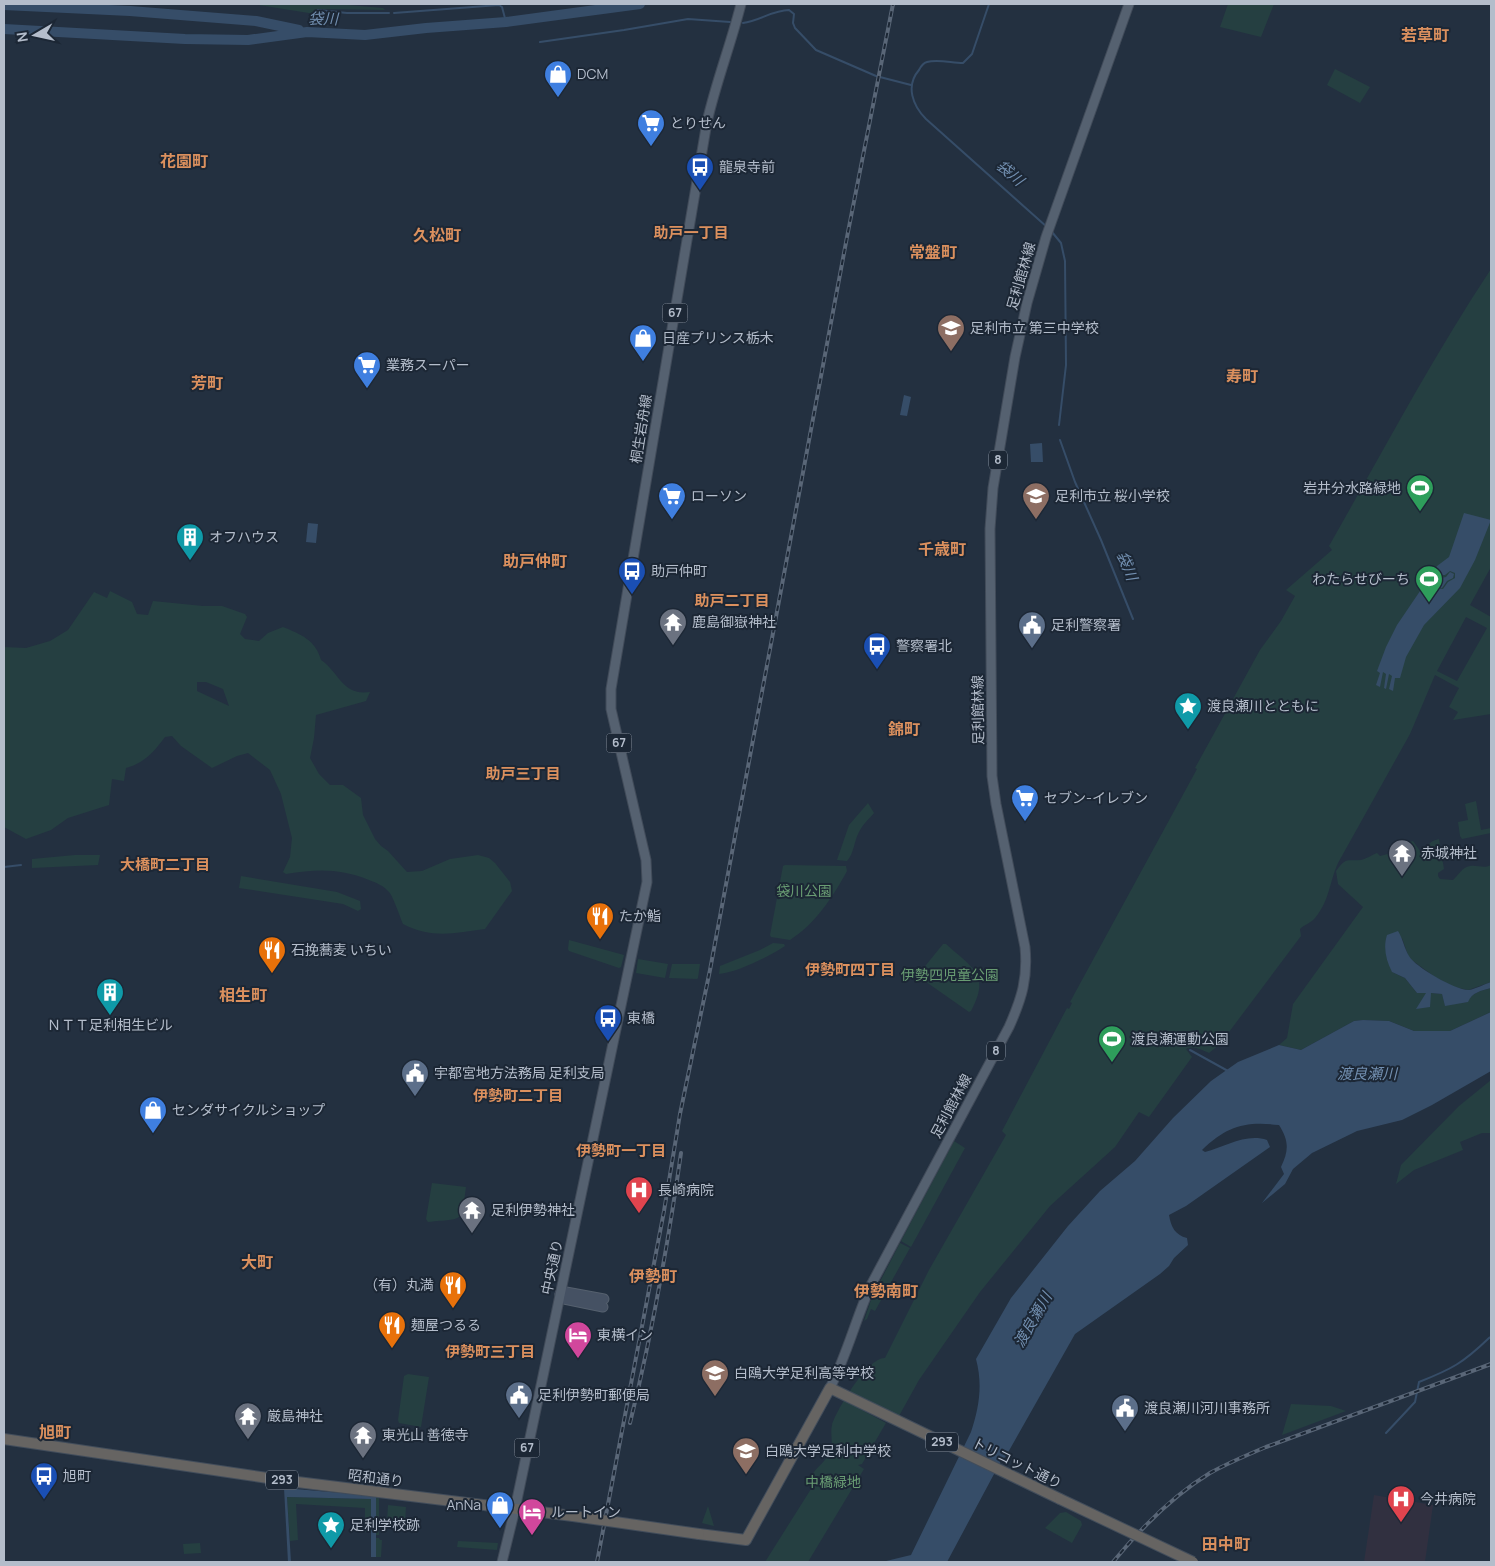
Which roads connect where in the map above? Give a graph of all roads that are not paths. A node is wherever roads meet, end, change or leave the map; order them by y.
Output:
1 (741, 4) edge
2 (1129, 4) edge
3 (646, 860) joint
4 (560, 1294) junction
5 (604, 1303) dead end
6 (834, 1390) junction
7 (4, 1439) edge
8 (515, 1509) junction
9 (502, 1562) edge
10 (1193, 1562) edge

1 - 3 main road, 桐生岩舟線 / 67
2 - 6 main road, 足利館林線 / 8
3 - 4 main road, 中央通り / 67
4 - 5 main road
4 - 8 main road, 中央通り / 67
6 - 8 highway, 昭和通り / 293, bridge
6 - 10 highway, トリコット通り / 293, bridge
7 - 8 highway, 昭和通り / 293
8 - 9 main road, 中央通り / 67

